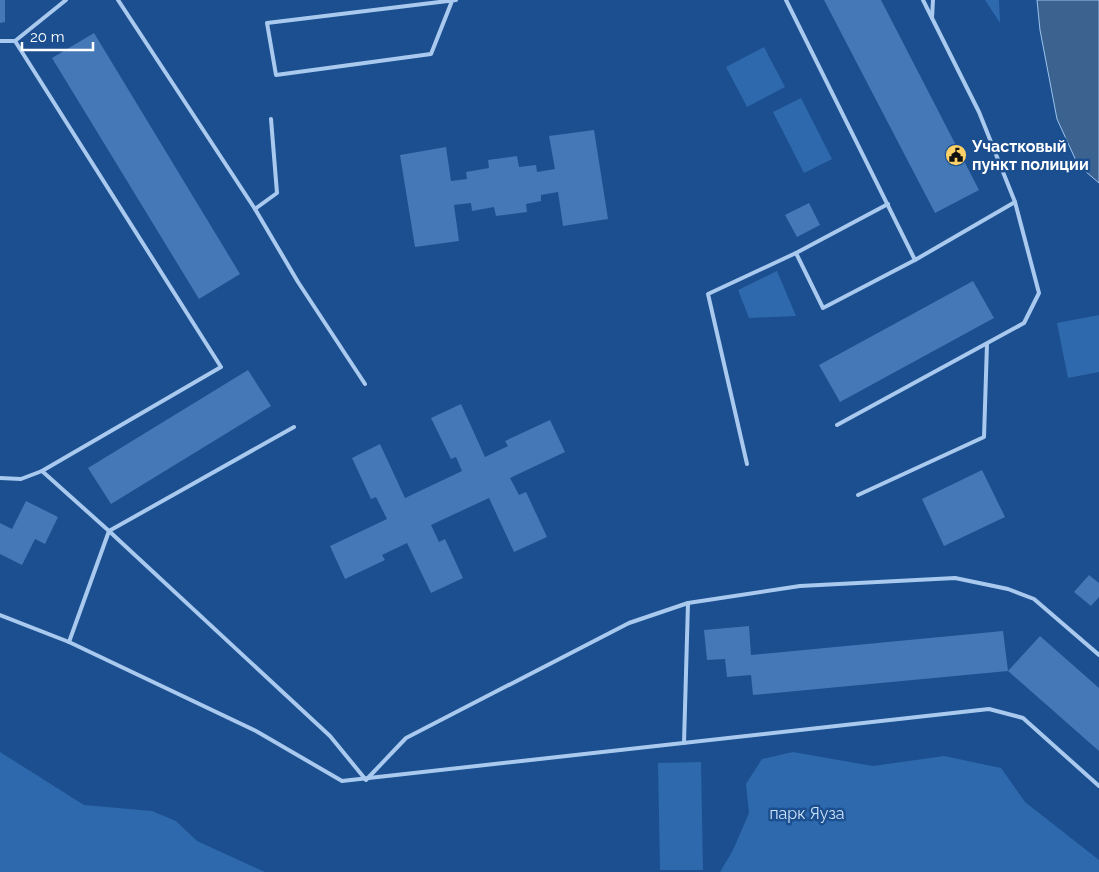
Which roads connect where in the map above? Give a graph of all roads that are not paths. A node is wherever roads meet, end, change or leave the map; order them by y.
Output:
1 (66, 0) edge
2 (118, 0) edge
3 (452, 0) edge
4 (456, 0) edge
5 (786, 0) edge
6 (923, 0) edge
7 (933, 0) edge
8 (932, 18) junction
9 (15, 40) junction
10 (0, 41) edge
11 (270, 119) dead end
12 (1015, 202) junction
13 (888, 204) junction
14 (255, 209) junction
15 (796, 253) junction
16 (916, 260) junction
17 (988, 344) junction
18 (365, 384) dead end
19 (837, 425) dead end
20 (294, 426) dead end
21 (747, 464) dead end
22 (42, 471) junction
23 (0, 478) edge
24 (858, 496) dead end
25 (109, 530) junction
26 (688, 603) junction
27 (0, 615) edge
28 (69, 642) junction
29 (1099, 655) edge
30 (684, 743) junction
31 (366, 780) junction
32 (1099, 786) edge

1 - 9 lane
2 - 14 lane
3 - 3 lane
3 - 4 lane
5 - 13 lane
6 - 8 lane
7 - 8 lane
8 - 12 lane
9 - 10 lane
9 - 22 lane
11 - 14 lane
12 - 16 lane
12 - 17 lane
13 - 15 lane
13 - 16 lane
14 - 18 lane
15 - 16 lane
15 - 21 lane
17 - 19 lane
17 - 24 lane
20 - 25 lane
22 - 23 lane
22 - 25 lane
25 - 28 lane
25 - 31 lane
26 - 29 lane
26 - 30 lane
26 - 31 lane
27 - 28 lane
28 - 31 lane
30 - 31 lane
30 - 32 lane

